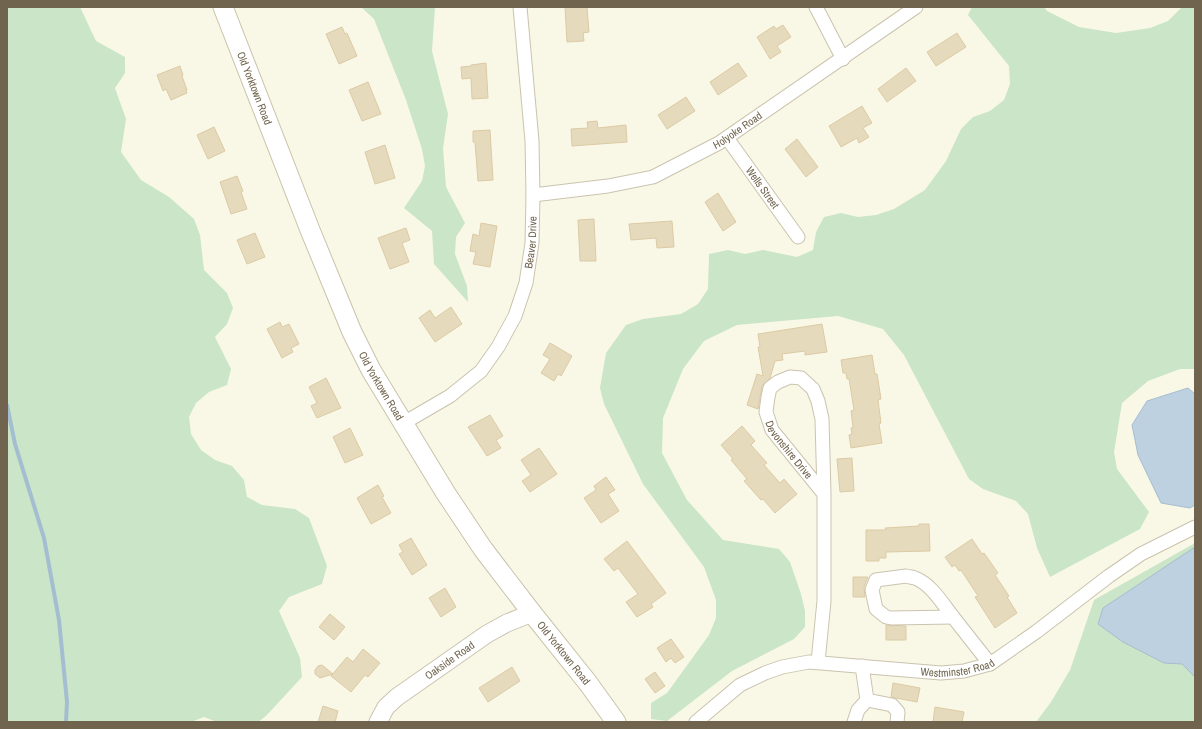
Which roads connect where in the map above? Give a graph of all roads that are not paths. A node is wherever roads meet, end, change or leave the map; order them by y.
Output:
1 (223, 7) edge
2 (520, 7) edge
3 (816, 7) edge
4 (916, 7) edge
5 (843, 59) junction
6 (727, 138) junction
7 (533, 195) junction
8 (798, 237) dead end
9 (402, 424) junction
10 (824, 494) junction
11 (1195, 527) edge
12 (532, 613) junction
13 (953, 617) junction
14 (818, 662) junction
15 (990, 664) junction
16 (862, 666) junction
17 (867, 700) junction
18 (378, 722) edge
19 (616, 722) edge
20 (696, 722) edge
21 (854, 722) edge
22 (897, 722) edge

1 - 9 main road, Old Yorktown Road
2 - 7 street, Beaver Drive
3 - 5 street
4 - 5 street, Holyoke Road
5 - 6 street, Holyoke Road
6 - 7 street, Holyoke Road
6 - 8 street, Wells Street
7 - 9 street, Beaver Drive
9 - 12 main road, Old Yorktown Road
10 - 10 street, Devonshire Drive
10 - 14 street, Devonshire Drive
11 - 15 street, Westminster Road
12 - 18 street, Oakside Road
12 - 19 main road, Old Yorktown Road
13 - 13 street
13 - 15 street
14 - 16 street, Westminster Road
14 - 20 street, Westminster Road
15 - 16 street, Westminster Road
16 - 17 street
17 - 21 street
17 - 22 street

